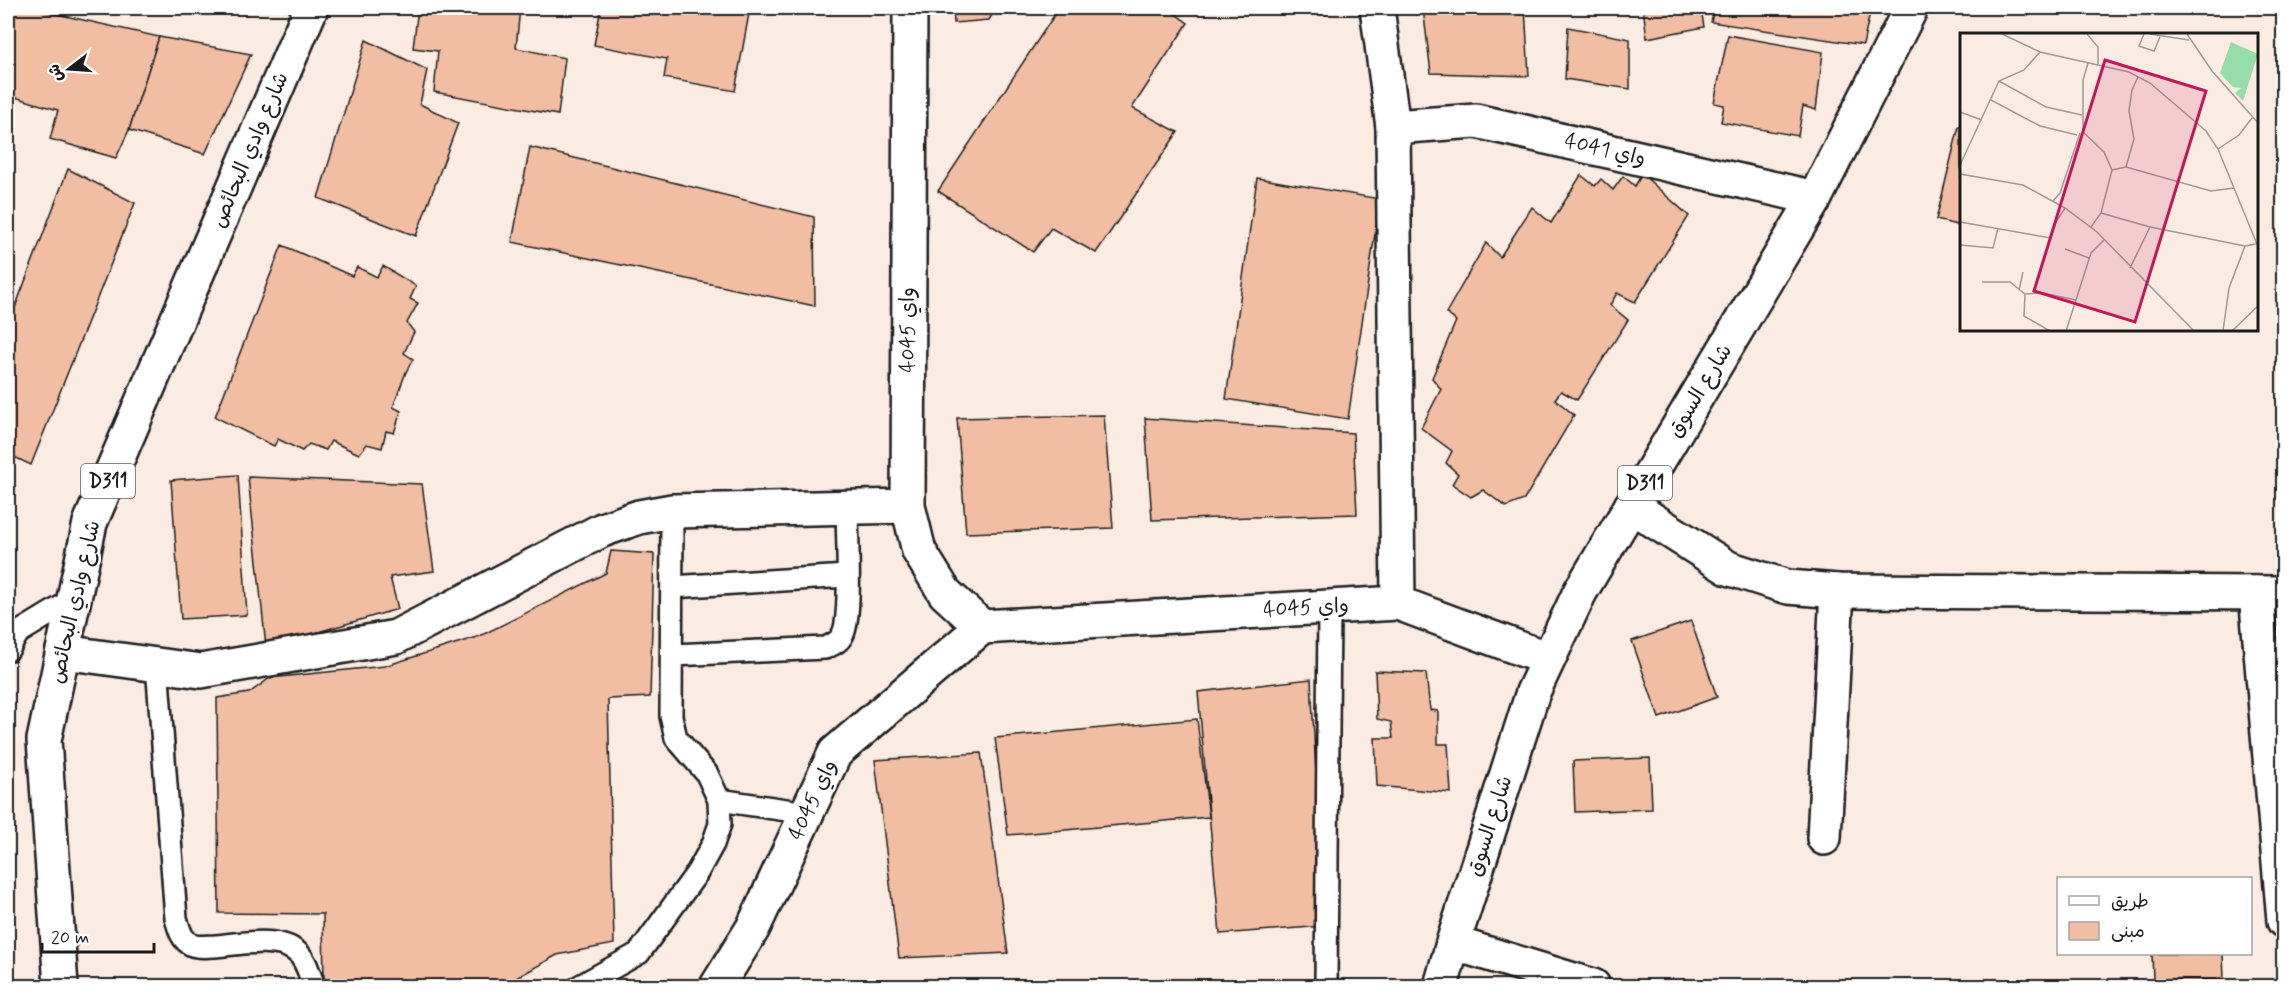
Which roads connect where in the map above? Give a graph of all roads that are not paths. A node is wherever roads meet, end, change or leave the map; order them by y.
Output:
1 (311, 8) edge
2 (910, 8) edge
3 (1377, 8) edge
4 (1911, 8) edge
5 (1393, 127) junction
6 (1815, 198) junction
7 (908, 506) junction
8 (1631, 506) junction
9 (847, 508) junction
10 (672, 511) junction
11 (847, 576) junction
12 (672, 587) junction
13 (1837, 591) junction
14 (2270, 593) edge
15 (74, 599) junction
16 (1398, 603) junction
17 (1329, 607) junction
18 (982, 627) junction
19 (8, 650) edge
20 (63, 652) junction
21 (673, 655) junction
22 (1548, 659) junction
23 (156, 665) junction
24 (719, 800) junction
25 (807, 813) junction
26 (1824, 838) dead end
27 (2283, 921) edge
28 (1453, 943) junction
29 (62, 987) edge
30 (314, 987) edge
31 (580, 987) edge
32 (717, 987) edge
33 (1326, 987) edge
34 (1441, 987) edge
35 (1593, 987) edge

1 - 15 street, شارع وادي البحائص / D311
2 - 7 street, واي 4045
3 - 5 street
4 - 6 street, شارع السوق / D311
5 - 6 street, واي 4041
5 - 16 street
6 - 8 street, شارع السوق / D311
7 - 9 street
7 - 18 street, واي 4045
8 - 13 street
8 - 22 street, شارع السوق / D311
9 - 10 street
9 - 11 lane
10 - 12 lane
10 - 23 street
11 - 12 lane
11 - 21 lane
12 - 21 lane
13 - 14 street
13 - 26 street
14 - 27 street
15 - 19 lane
15 - 20 street, شارع وادي البحائص / D311
16 - 17 street, واي 4045
16 - 22 street, واي 4045
17 - 18 street, واي 4045
17 - 33 lane
18 - 25 street, واي 4045
20 - 23 street
20 - 29 street, شارع وادي البحائص / D311
21 - 24 lane
22 - 28 street, شارع السوق / D311
23 - 30 lane
24 - 25 lane
24 - 31 lane
25 - 32 street, واي 4045
28 - 34 street, شارع السوق / D311
28 - 35 street

